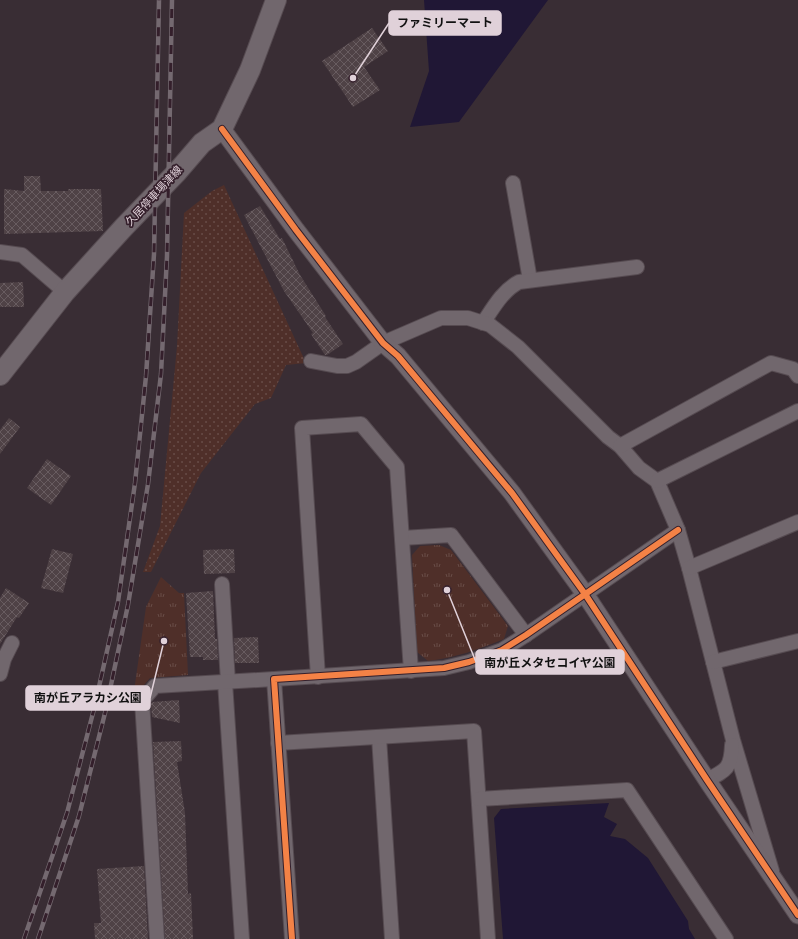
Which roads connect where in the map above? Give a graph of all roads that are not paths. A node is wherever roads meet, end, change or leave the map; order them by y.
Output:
1 (276, 0) edge
2 (222, 128) junction
3 (513, 183) dead end
4 (0, 252) edge
5 (637, 267) dead end
6 (530, 280) junction
7 (65, 292) junction
8 (483, 323) junction
9 (383, 343) junction
10 (311, 361) dead end
11 (0, 375) edge
12 (798, 376) edge
13 (798, 411) edge
14 (620, 446) junction
15 (657, 480) junction
16 (798, 522) edge
17 (678, 530) junction
18 (402, 538) junction
19 (689, 568) junction
20 (222, 584) dead end
21 (585, 594) junction
22 (526, 636) junction
23 (798, 641) edge
24 (12, 643) dead end
25 (713, 662) junction
26 (411, 671) junction
27 (0, 674) edge
28 (318, 677) junction
29 (274, 679) junction
30 (226, 682) junction
31 (379, 737) junction
32 (733, 740) junction
33 (278, 743) junction
34 (707, 780) junction
35 (479, 799) junction
36 (774, 877) junction
37 (796, 906) edge
38 (157, 939) edge
39 (242, 939) edge
40 (292, 939) edge
41 (392, 939) edge
42 (488, 939) edge
43 (726, 939) edge

1 - 2 main road, 久居停車場津線
2 - 7 main road, 久居停車場津線
2 - 9 street
3 - 6 street
4 - 7 street
5 - 6 street
6 - 8 street
7 - 11 main road, 久居停車場津線
8 - 9 street
8 - 14 street
9 - 10 street
9 - 21 street
12 - 14 street
13 - 15 street
14 - 15 street
15 - 17 street
16 - 19 street
17 - 19 street
17 - 21 street
18 - 22 street
18 - 26 street
18 - 28 street
19 - 25 street
20 - 30 street
21 - 22 street
21 - 34 street
22 - 26 street
23 - 25 street
24 - 27 street
25 - 32 street
26 - 28 street
28 - 29 street
29 - 30 street
29 - 33 street
30 - 38 street
30 - 39 street
31 - 33 street
31 - 35 street
31 - 41 street
32 - 34 street
32 - 36 street
33 - 40 street
34 - 36 street
35 - 42 street
35 - 43 street
36 - 37 street

